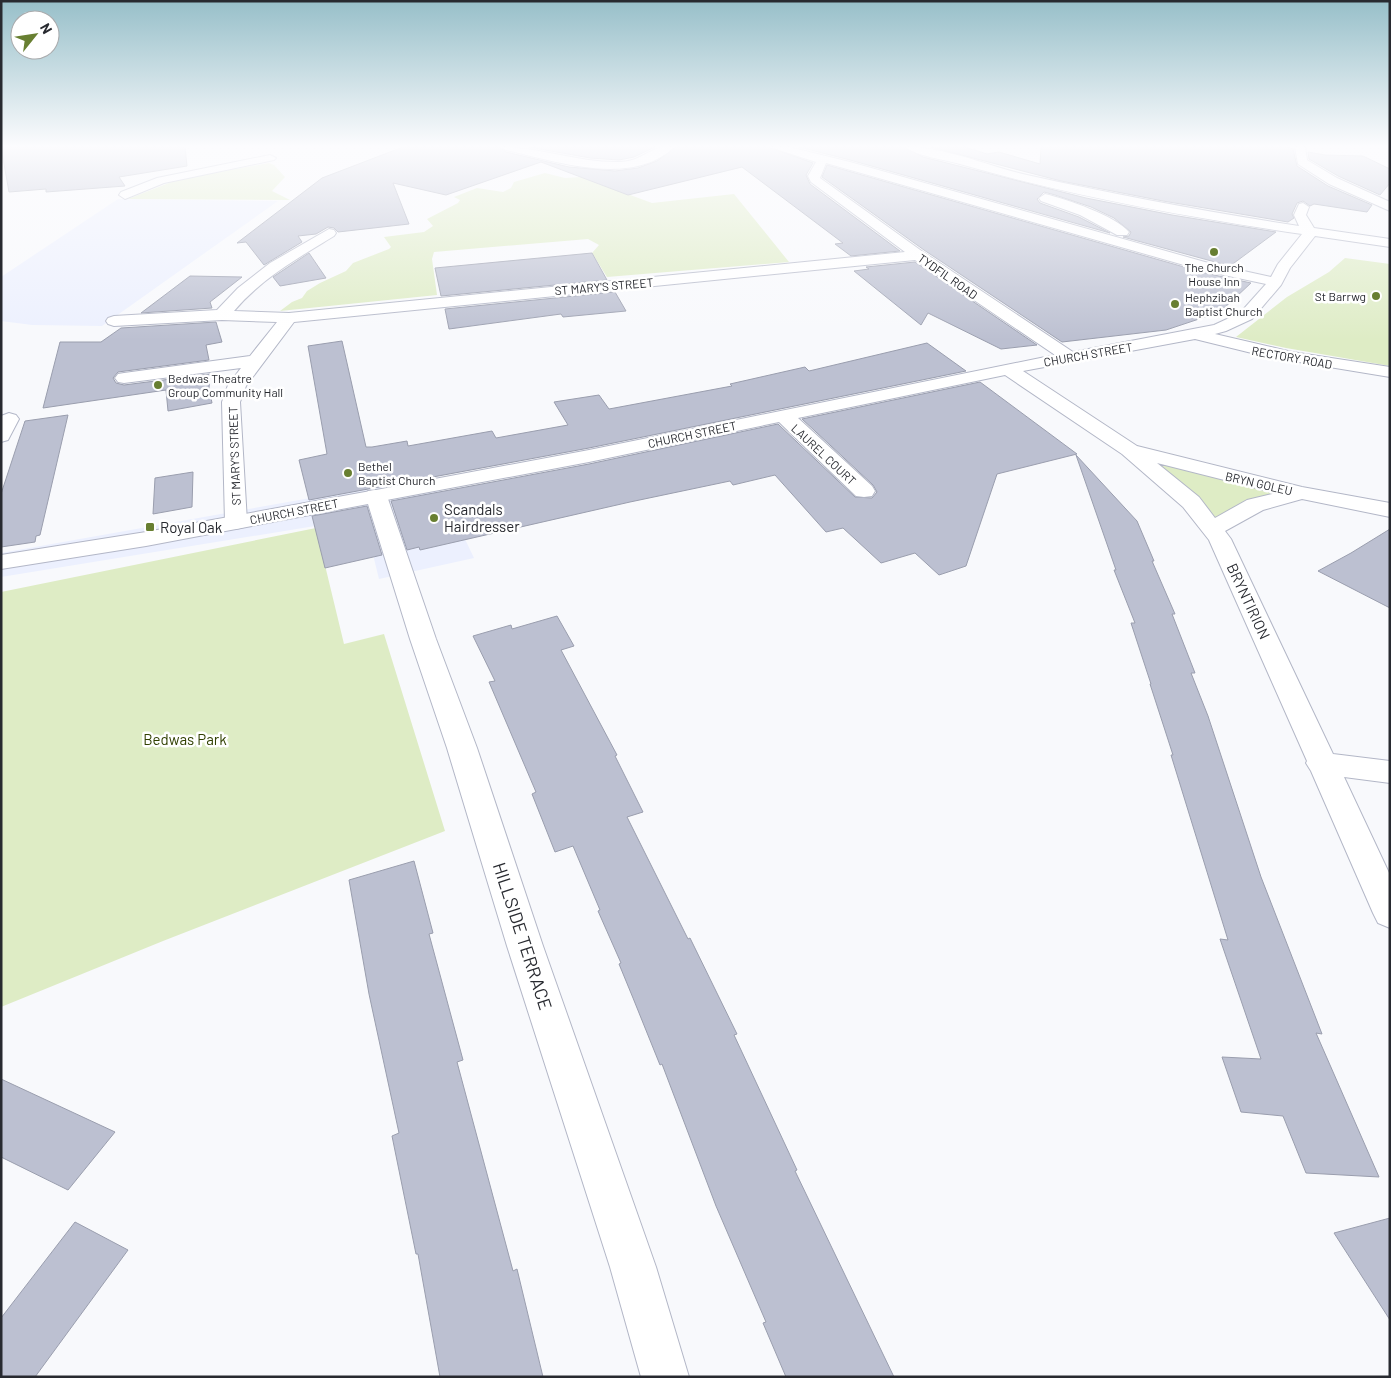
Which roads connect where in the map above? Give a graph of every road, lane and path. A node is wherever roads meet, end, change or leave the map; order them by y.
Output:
1 (858, 211) edge
2 (1012, 211) edge
3 (1084, 211) edge
4 (1190, 211) edge
5 (1301, 211) edge
6 (329, 233) dead end
7 (1304, 241) junction
8 (1390, 243) edge
9 (1138, 247) junction
10 (918, 255) junction
11 (1276, 282) junction
12 (222, 316) junction
13 (289, 318) junction
14 (114, 321) dead end
15 (1196, 334) junction
16 (1069, 357) junction
17 (256, 362) junction
18 (1008, 369) junction
19 (1390, 372) edge
20 (124, 378) dead end
21 (784, 416) junction
22 (1129, 450) junction
23 (864, 492) dead end
24 (1302, 493) junction
25 (376, 496) junction
26 (1390, 510) edge
27 (236, 522) junction
28 (1212, 529) junction
29 (1, 562) edge
30 (1321, 763) junction
31 (1390, 772) edge
32 (1390, 913) edge
33 (665, 1377) edge

1 - 10 street, TYDFIL ROAD
2 - 9 street
3 - 9 street
4 - 7 street
5 - 7 street
6 - 12 street
7 - 8 street
7 - 11 street, CHURCH STREET
9 - 11 street
10 - 13 street, ST MARY'S STREET
10 - 16 street, TYDFIL ROAD
11 - 15 street, CHURCH STREET
12 - 13 street, ST MARY'S STREET
12 - 14 street, ST MARY'S STREET
13 - 17 street, ST MARY'S STREET
15 - 16 street, CHURCH STREET
15 - 19 street, RECTORY ROAD
16 - 18 street, CHURCH STREET
17 - 20 street
17 - 27 street, ST MARY'S STREET
18 - 21 street, CHURCH STREET
18 - 22 street, BRYNTIRION
21 - 23 street, LAUREL COURT
21 - 25 street, CHURCH STREET
22 - 24 street, BRYN GOLEU
22 - 28 street, BRYNTIRION
24 - 26 street, BRYN GOLEU
24 - 28 street
25 - 27 street, CHURCH STREET
25 - 33 street, HILLSIDE TERRACE
27 - 29 street, CHURCH STREET
28 - 30 street, BRYNTIRION
30 - 31 street
30 - 32 street, BRYNTIRION

